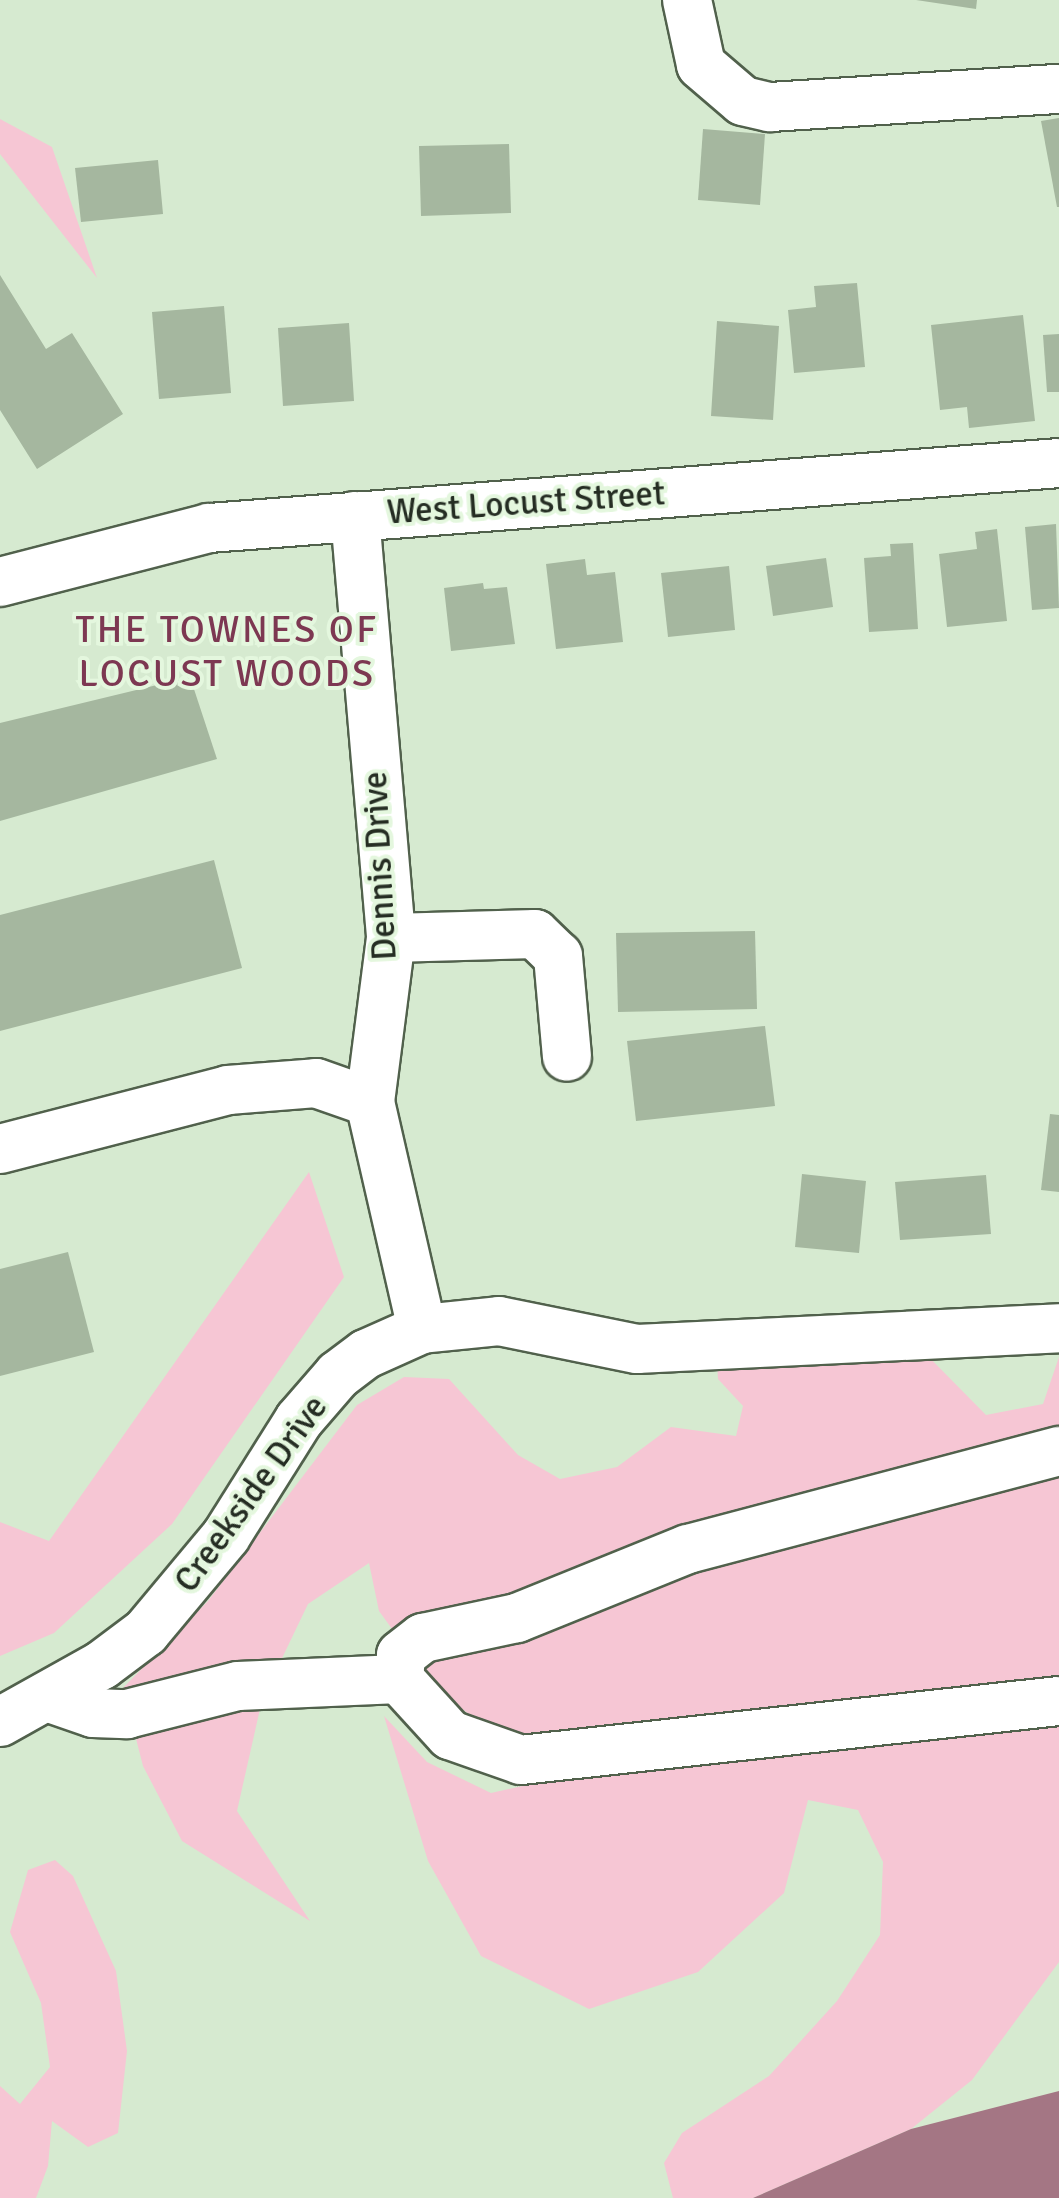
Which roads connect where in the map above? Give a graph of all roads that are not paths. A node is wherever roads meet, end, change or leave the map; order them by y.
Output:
1 (687, 0) edge
2 (1059, 89) edge
3 (1059, 463) edge
4 (354, 516) junction
5 (0, 582) edge
6 (390, 938) junction
7 (566, 1057) dead end
8 (370, 1102) junction
9 (0, 1150) edge
10 (1059, 1328) edge
11 (422, 1329) junction
12 (1059, 1451) edge
13 (399, 1679) junction
14 (47, 1698) junction
15 (1059, 1701) edge
16 (0, 1722) edge

1 - 2 street
3 - 4 street, West Locust Street
4 - 5 street, West Locust Street
4 - 6 street, Dennis Drive
6 - 7 street
6 - 8 street, Dennis Drive
8 - 9 street
8 - 11 street, Dennis Drive
10 - 11 street, Creekside Drive
11 - 14 street, Creekside Drive
12 - 13 street
13 - 14 street
13 - 15 street
14 - 16 street, Creekside Drive

